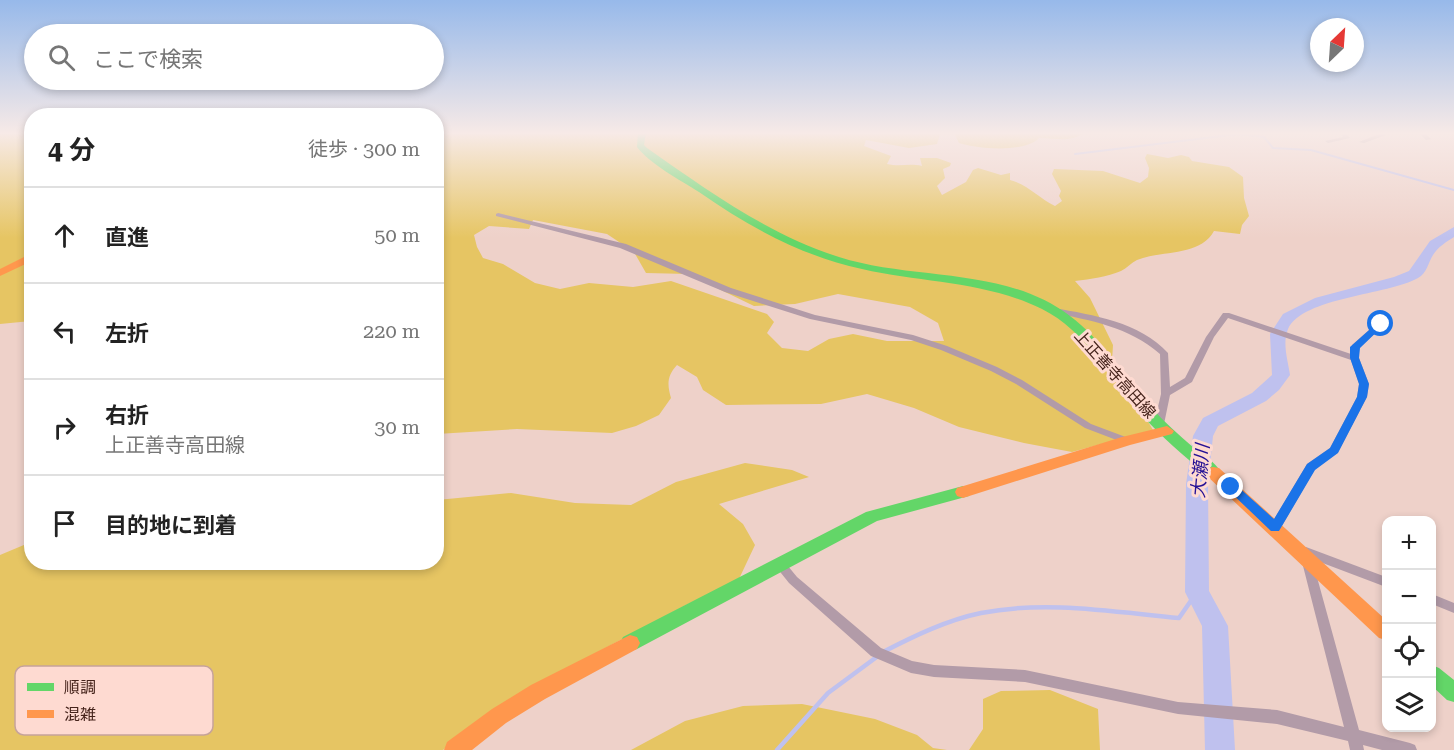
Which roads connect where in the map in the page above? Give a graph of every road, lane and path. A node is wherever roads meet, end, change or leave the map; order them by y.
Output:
1 (671, 168) edge
2 (498, 215) dead end
3 (24, 253) edge
4 (24, 260) edge
5 (0, 265) edge
6 (0, 273) edge
7 (1052, 310) junction
8 (1381, 324) dead end
9 (1355, 358) junction
10 (1166, 394) junction
11 (1163, 428) junction
12 (1127, 441) junction
13 (1275, 528) junction
14 (1303, 553) junction
15 (779, 563) junction
16 (1382, 581) edge
17 (1436, 601) edge
18 (1454, 608) edge
19 (1382, 628) edge
20 (1435, 678) edge
21 (1454, 693) edge
22 (1355, 743) edge
23 (455, 750) edge
24 (1410, 750) edge

1 - 7 main road, 上正善寺高田線
2 - 12 street
3 - 5 main road
4 - 6 main road
7 - 10 street
7 - 11 main road, 上正善寺高田線
8 - 9 street
9 - 10 street
9 - 13 street
10 - 11 street
11 - 12 main road
11 - 13 main road, 上正善寺高田線
12 - 15 main road
13 - 14 main road, 上正善寺高田線
14 - 16 street
14 - 19 main road, 上正善寺高田線
14 - 22 street
15 - 22 street
15 - 23 main road
17 - 18 street
20 - 21 main road
22 - 24 street

